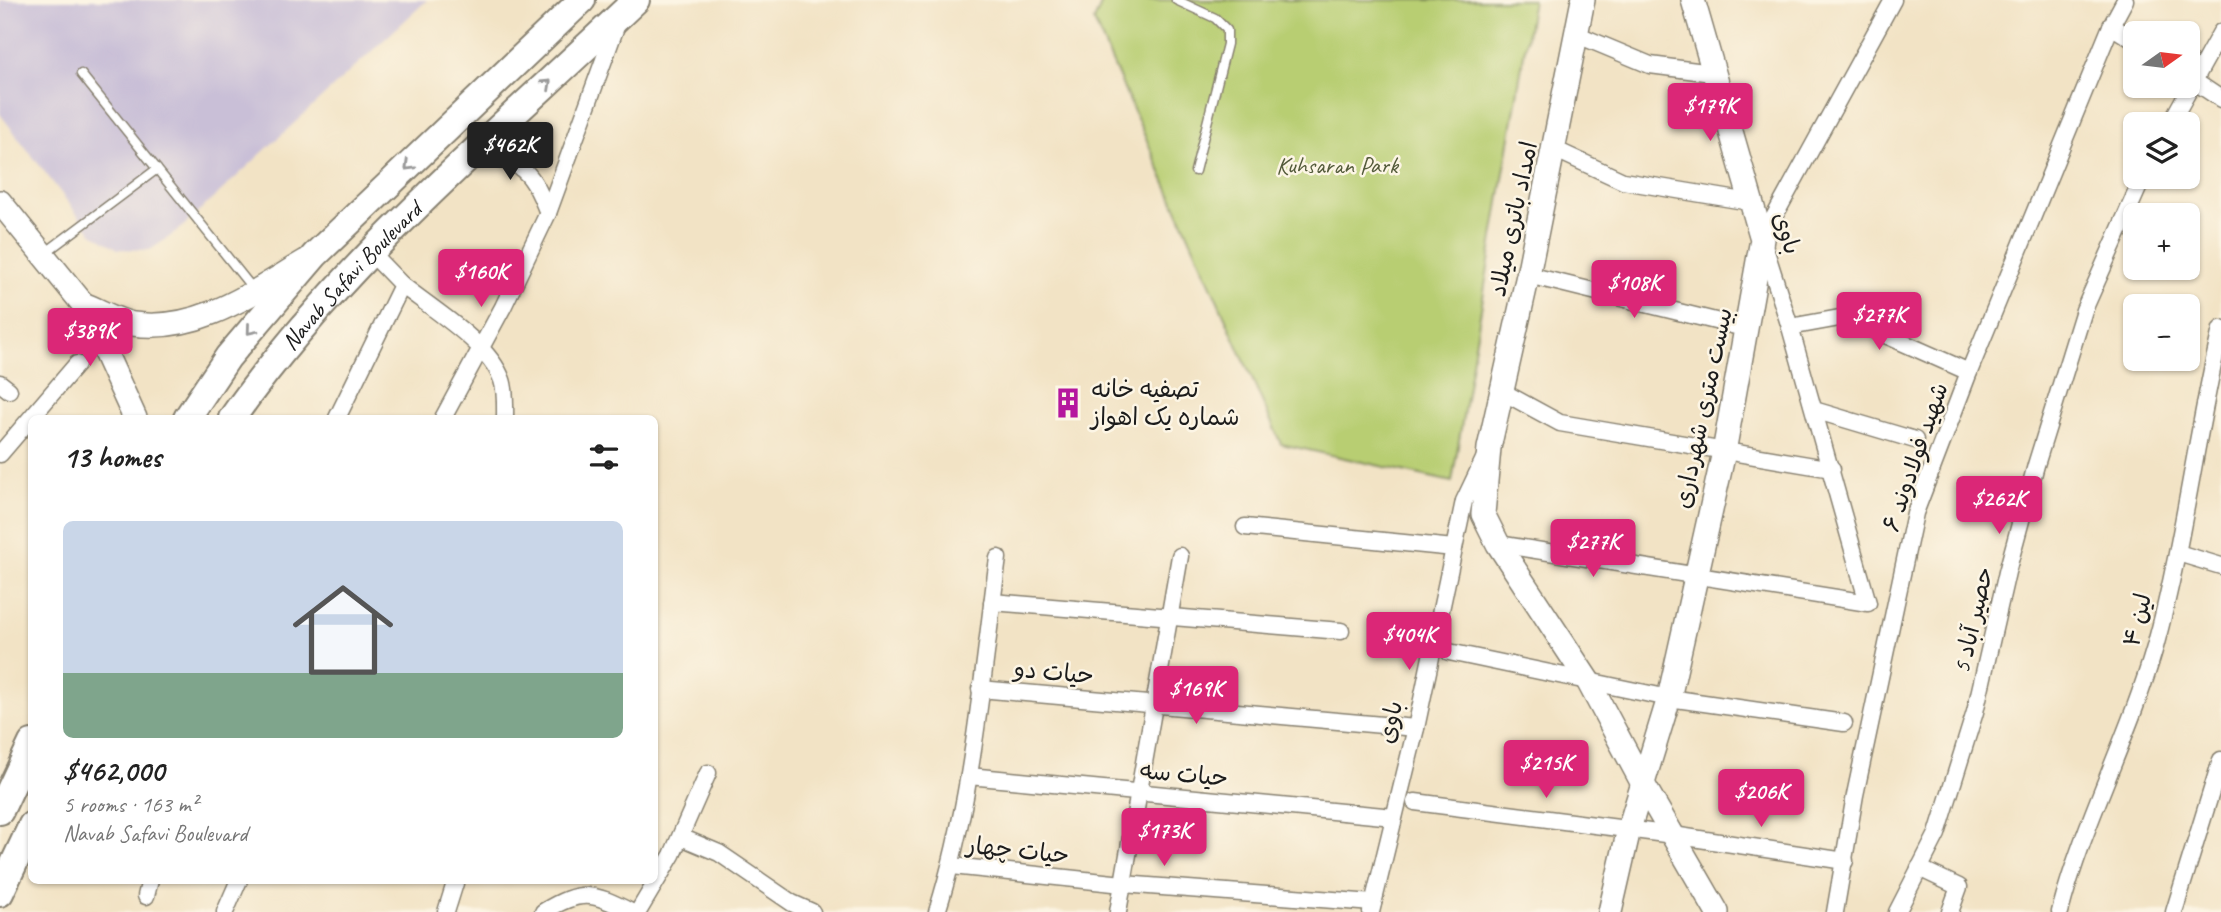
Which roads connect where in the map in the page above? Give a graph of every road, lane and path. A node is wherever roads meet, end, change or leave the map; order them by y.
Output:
1 (582, 0) edge
2 (1176, 0) edge
3 (1583, 0) edge
4 (1693, 0) edge
5 (1893, 0) edge
6 (2125, 0) edge
7 (628, 8) edge
8 (2111, 26) junction
9 (2221, 32) edge
10 (2123, 34) edge
11 (1578, 35) junction
12 (2200, 64) edge
13 (1712, 73) junction
14 (81, 74) dead end
15 (2200, 85) edge
16 (2221, 99) edge
17 (1554, 149) junction
18 (465, 161) junction
19 (158, 169) junction
20 (1195, 171) dead end
21 (2138, 189) edge
22 (1750, 202) junction
23 (1, 205) edge
24 (548, 213) junction
25 (1762, 239) junction
26 (372, 254) junction
27 (43, 255) junction
28 (314, 255) junction
29 (1528, 275) junction
30 (402, 285) junction
31 (255, 291) junction
32 (83, 304) junction
33 (1790, 327) junction
34 (1748, 329) junction
35 (2221, 329) edge
36 (481, 349) junction
37 (77, 364) dead end
38 (1969, 372) junction
39 (1503, 393) junction
40 (1814, 410) junction
41 (33, 415) edge
42 (134, 415) edge
43 (189, 415) edge
44 (235, 415) edge
45 (338, 415) edge
46 (445, 415) edge
47 (505, 415) edge
48 (28, 421) edge
49 (1915, 440) dead end
50 (1489, 448) junction
51 (1724, 452) junction
52 (0, 454) edge
53 (1832, 469) junction
54 (1245, 527) dead end
55 (1498, 544) junction
56 (1454, 548) junction
57 (2178, 553) junction
58 (1180, 556) dead end
59 (998, 558) dead end
60 (2221, 566) edge
61 (1694, 575) junction
62 (992, 602) junction
63 (1169, 617) junction
64 (1341, 631) dead end
65 (1449, 652) dead end
66 (1588, 681) junction
67 (980, 689) junction
68 (1669, 698) junction
69 (1154, 704) junction
70 (1843, 723) dead end
71 (1416, 728) junction
72 (28, 752) edge
73 (2221, 760) edge
74 (708, 773) dead end
75 (969, 776) junction
76 (1643, 784) junction
77 (1139, 792) junction
78 (1415, 802) dead end
79 (0, 811) edge
80 (1394, 817) junction
81 (1629, 829) junction
82 (28, 834) edge
83 (1673, 835) junction
84 (681, 837) junction
85 (1844, 861) junction
86 (952, 866) junction
87 (1919, 868) junction
88 (658, 877) edge
89 (237, 884) edge
90 (455, 884) edge
91 (654, 884) edge
92 (1123, 884) junction
93 (0, 893) edge
94 (1372, 908) edge
95 (225, 912) edge
96 (446, 912) edge
97 (543, 912) edge
98 (631, 912) edge
99 (638, 912) edge
100 (811, 912) edge
101 (937, 912) edge
102 (1118, 912) edge
103 (1610, 912) edge
104 (1717, 912) edge
105 (1835, 912) edge
106 (1897, 912) edge
107 (1950, 912) edge
108 (2060, 912) edge
109 (2175, 912) edge

1 -> 28 main road, Navab Safavi Boulevard
2 - 20 lane
3 - 11 street, امداد باتری میلاد
4 - 13 street, باوی
5 - 25 street
6 - 8 street, شهید فولادوند ۶
18 -> 7 main road, Navab Safavi Boulevard
7 - 24 street
8 - 10 street
8 - 38 street, شهید فولادوند ۶
9 - 12 street
11 - 13 street
11 - 17 street, امداد باتری میلاد
13 - 22 street, باوی
14 - 19 lane
15 - 16 street
17 - 22 street
17 - 29 street, امداد باتری میلاد
18 - 24 street
18 - 26 main road, Navab Safavi Boulevard
19 - 27 lane
19 - 31 lane
21 - 87 street, حصیر آباد 5
22 - 25 street, باوی
23 - 27 street
24 - 36 street
25 - 33 street, باوی
25 - 34 street, بیست متری شهرداری
26 - 30 street
26 - 44 main road, Navab Safavi Boulevard
27 - 32 street
28 - 31 street
28 -> 43 main road, Navab Safavi Boulevard
29 - 34 street
29 - 39 street, امداد باتری میلاد
30 - 36 street
30 - 45 street
31 - 32 street
32 - 42 street
33 - 38 street
33 - 40 street, باوی
34 - 51 street, بیست متری شهرداری
35 - 57 street, لین ۴
36 - 46 street
36 - 47 street
37 - 41 street
38 - 85 street, شهید فولادوند ۶
39 - 50 street, امداد باتری میلاد
39 - 51 street
40 - 49 street
40 - 53 street, باوی
48 - 52 street
50 - 55 street
50 - 56 street, باوی
51 - 53 street
51 - 61 street, بیست متری شهرداری
53 - 61 street, باوی
54 - 56 street
55 - 61 street
55 - 66 street
56 - 71 street, باوی
57 - 60 street
57 - 108 street, لین ۴
58 - 63 street
59 - 62 street
61 - 68 street, بیست متری شهرداری
62 - 63 street
62 - 67 street
63 - 64 street
63 - 69 street
65 - 66 street
66 - 68 street
66 - 76 street
67 - 69 street, حیات دو
67 - 75 street
68 - 70 street
68 - 76 street, بیست متری شهرداری
69 - 71 street, حیات دو
69 - 77 street
71 - 80 street, باوی
72 - 79 main road
73 - 109 street
74 - 84 street
75 - 77 street, حیات سه
75 - 86 street
76 - 81 street, بیست متری شهرداری
76 - 83 street
77 - 80 street, حیات سه
77 - 92 street
78 - 81 street
80 - 94 street, باوی
81 - 83 street
81 - 103 street, بیست متری شهرداری
82 - 93 main road
83 - 85 street
83 - 104 street
84 - 88 street
84 - 100 street
85 - 105 street, شهید فولادوند ۶
86 - 92 street, حیات چهار
86 - 101 street
87 - 106 street, حصیر آباد 5
87 - 107 street
89 - 95 street
90 - 96 street
91 - 99 street
92 - 94 street, حیات چهار
92 - 102 street
97 - 98 street

